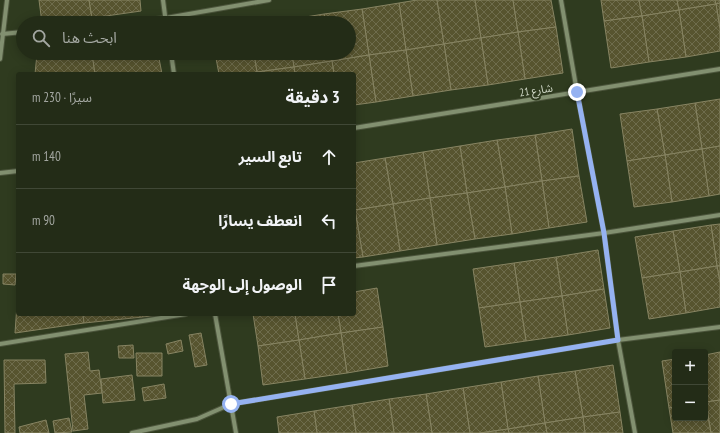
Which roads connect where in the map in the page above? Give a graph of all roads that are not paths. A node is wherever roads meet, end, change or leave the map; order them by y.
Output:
1 (7, 0) edge
2 (163, 0) edge
3 (269, 0) edge
4 (561, 0) edge
5 (165, 16) edge
6 (191, 16) edge
7 (16, 33) edge
8 (2, 34) junction
9 (0, 59) edge
10 (172, 60) edge
11 (720, 69) edge
12 (174, 72) edge
13 (577, 92) junction
14 (356, 128) edge
15 (16, 171) edge
16 (0, 173) edge
17 (720, 215) edge
18 (604, 233) junction
19 (356, 266) edge
20 (174, 316) edge
21 (215, 316) edge
22 (720, 327) edge
23 (618, 340) junction
24 (0, 344) edge
25 (231, 404) junction
26 (132, 433) edge
27 (236, 433) edge
28 (635, 433) edge

1 - 8 street
2 - 5 street
3 - 6 street
4 - 13 street
7 - 8 street
8 - 9 street
10 - 12 street
11 - 13 street, شارع 21
13 - 14 street, شارع 21
13 - 18 street
15 - 16 street
17 - 18 street
18 - 19 street
18 - 23 street
20 - 24 street
21 - 25 street
22 - 23 street
23 - 25 street
23 - 28 street
25 - 26 street
25 - 27 street

